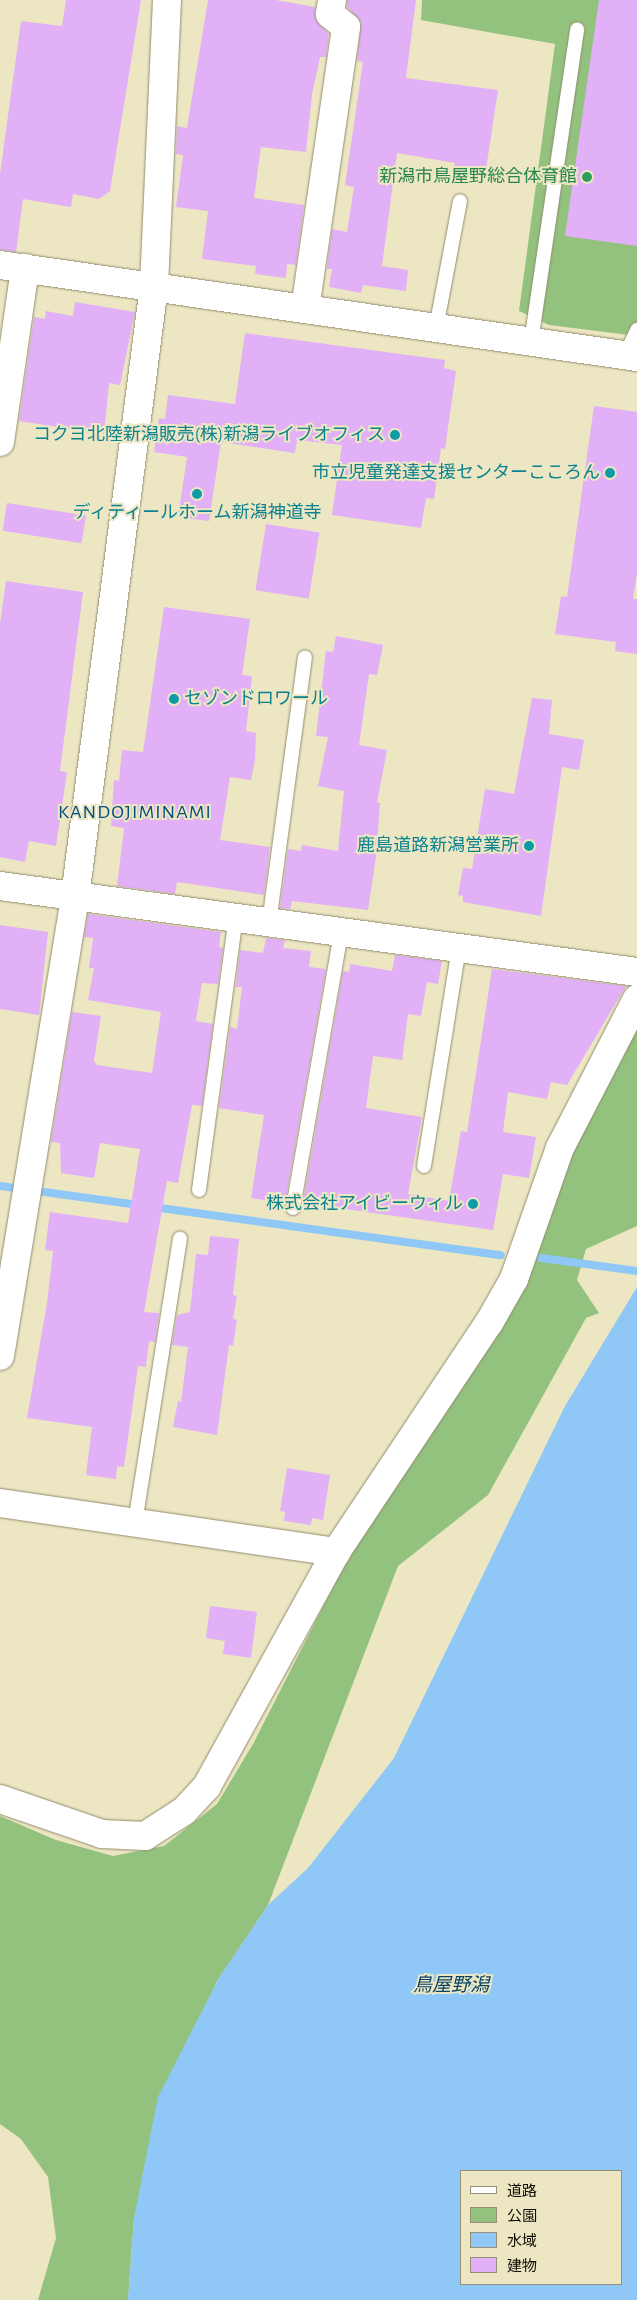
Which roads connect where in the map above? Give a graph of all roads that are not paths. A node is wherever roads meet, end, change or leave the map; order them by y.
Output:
1 (167, 0) edge
2 (332, 0) edge
3 (577, 29) dead end
4 (460, 201) dead end
5 (12, 267) edge
6 (154, 286) junction
7 (305, 309) junction
8 (436, 328) junction
9 (637, 330) edge
10 (531, 342) junction
11 (631, 356) edge
12 (0, 442) edge
13 (305, 657) dead end
14 (0, 886) edge
15 (75, 897) junction
16 (236, 918) junction
17 (269, 923) junction
18 (341, 932) junction
19 (460, 948) junction
20 (637, 972) edge
21 (637, 999) edge
22 (424, 1166) dead end
23 (199, 1190) dead end
24 (293, 1208) dead end
25 (180, 1239) dead end
26 (0, 1356) edge
27 (0, 1503) edge
28 (135, 1523) junction
29 (336, 1552) junction
30 (0, 1798) edge

1 - 6 street
2 - 7 street
3 - 10 lane
4 - 8 lane
5 - 6 street
5 - 12 street
6 - 7 street
6 - 15 street
7 - 8 street
8 - 10 street
9 - 11 lane
10 - 11 street
13 - 17 lane
14 - 15 street
15 - 16 street
15 - 26 street
16 - 17 street
16 - 23 lane
17 - 18 street
18 - 19 street
18 - 24 lane
19 - 20 street
19 - 22 lane
21 - 29 street
25 - 28 lane
27 - 28 street
28 - 29 street
29 - 30 street

